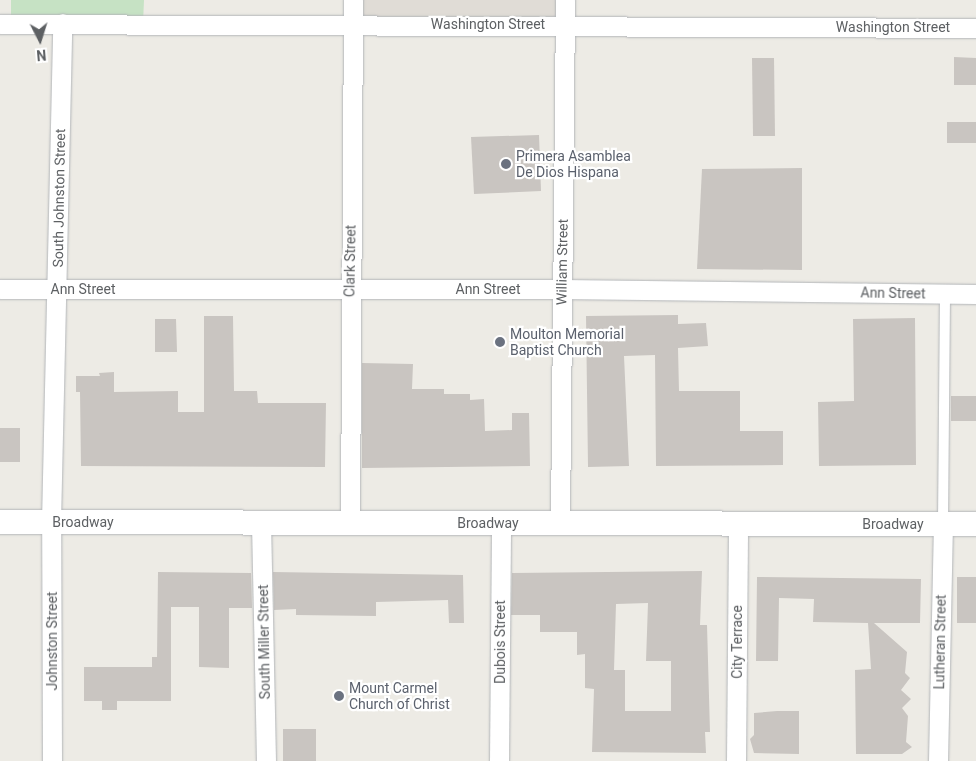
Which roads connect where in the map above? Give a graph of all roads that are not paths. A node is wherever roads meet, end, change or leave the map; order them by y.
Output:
1 (352, 0) edge
2 (565, 0) edge
3 (62, 23) junction
4 (0, 24) edge
5 (353, 24) junction
6 (565, 25) junction
7 (976, 28) edge
8 (57, 288) junction
9 (0, 289) edge
10 (561, 289) junction
11 (349, 290) junction
12 (944, 294) junction
13 (976, 294) edge
14 (0, 522) edge
15 (51, 522) junction
16 (261, 522) junction
17 (350, 523) junction
18 (501, 523) junction
19 (560, 523) junction
20 (738, 524) junction
21 (943, 524) junction
22 (976, 524) edge
23 (52, 761) edge
24 (266, 761) edge
25 (499, 761) edge
26 (736, 761) edge
27 (938, 761) edge

1 - 5 street, Clark Street
2 - 6 street, William Street
3 - 4 street, Washington Street
3 - 5 street, Washington Street
3 - 8 street, South Johnston Street
5 - 6 street, Washington Street
5 - 11 street, Clark Street
6 - 7 street, Washington Street
6 - 10 street, William Street
8 - 9 street, Ann Street
8 - 11 street, Ann Street
8 - 15 street, South Johnston Street
10 - 11 street, Ann Street
10 - 12 street, Ann Street
10 - 19 street, William Street
11 - 17 street, Clark Street
12 - 13 street, Ann Street
12 - 21 lane
14 - 15 street, Broadway
15 - 16 street, Broadway
15 - 23 street, Johnston Street
16 - 17 street, Broadway
16 - 24 street, South Miller Street
17 - 18 street, Broadway
18 - 19 street, Broadway
18 - 25 street, Dubois Street
19 - 20 street, Broadway
20 - 21 street, Broadway
20 - 26 street, City Terrace
21 - 22 street, Broadway
21 - 27 street, Lutheran Street

